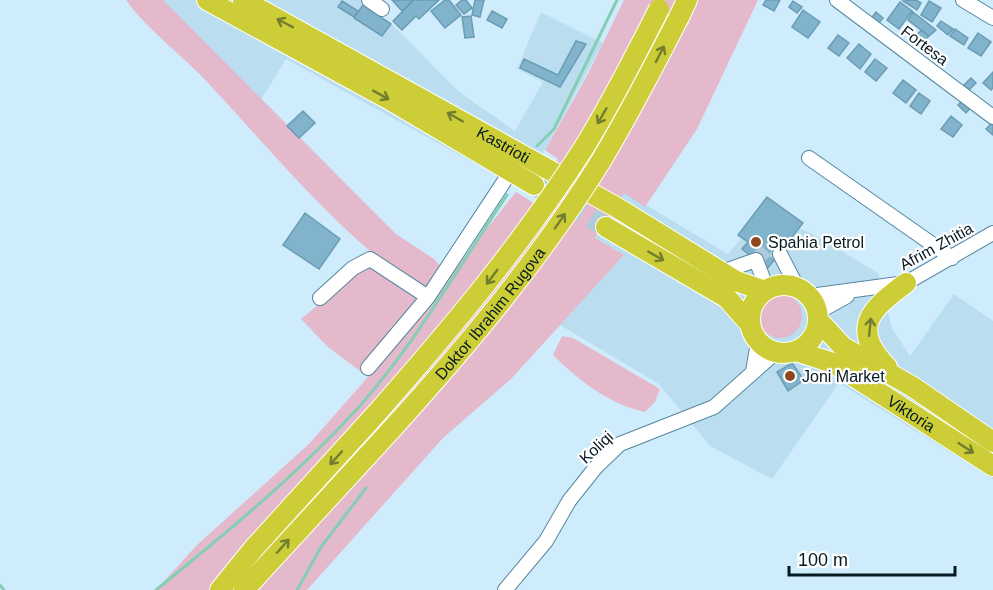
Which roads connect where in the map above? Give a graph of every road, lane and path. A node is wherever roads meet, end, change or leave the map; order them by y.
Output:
1 (207, 0) edge
2 (243, 0) edge
3 (369, 0) edge
4 (837, 0) edge
5 (963, 0) edge
6 (661, 4) edge
7 (683, 8) edge
8 (382, 9) dead end
9 (993, 18) edge
10 (993, 117) edge
11 (809, 158) dead end
12 (511, 171) junction
13 (534, 185) tunnel mouth
14 (606, 226) tunnel mouth
15 (993, 233) edge
16 (780, 254) dead end
17 (952, 258) junction
18 (722, 272) junction
19 (906, 284) junction
20 (766, 290) junction
21 (320, 297) dead end
22 (428, 297) junction
23 (811, 304) junction
24 (750, 324) junction
25 (758, 342) junction
26 (796, 351) junction
27 (776, 352) junction
28 (368, 368) dead end
29 (753, 372) junction
30 (920, 392) junction
31 (993, 442) edge
32 (993, 466) edge
33 (220, 590) edge
34 (244, 590) edge
35 (505, 590) edge

1 -> 12 highway, Kastrioti
18 -> 2 highway, Kastrioti
3 - 8 street
4 - 10 street, Fortesa
5 - 9 street
6 -> 33 highway, Doktor Ibrahim Rugova, bridge
34 -> 7 highway, Doktor Ibrahim Rugova, bridge
11 - 17 street
12 - 13 highway, Kastrioti
12 - 22 street
14 -> 24 highway
15 - 17 street, Afrim Zhitia
16 - 23 street
17 - 19 street, Afrim Zhitia
18 - 20 highway, Kastrioti
18 - 20 street
19 - 23 street, Afrim Zhitia
30 -> 19 highway
20 - 23 highway
20 - 24 highway
21 - 22 street
22 - 28 street
23 - 26 highway
23 - 30 highway, Viktoria
24 - 25 highway
25 - 27 highway
25 - 29 street
26 - 27 highway
26 -> 32 highway, Viktoria
27 - 29 street, Koliqi
29 - 35 street, Koliqi
30 - 31 highway, Viktoria

